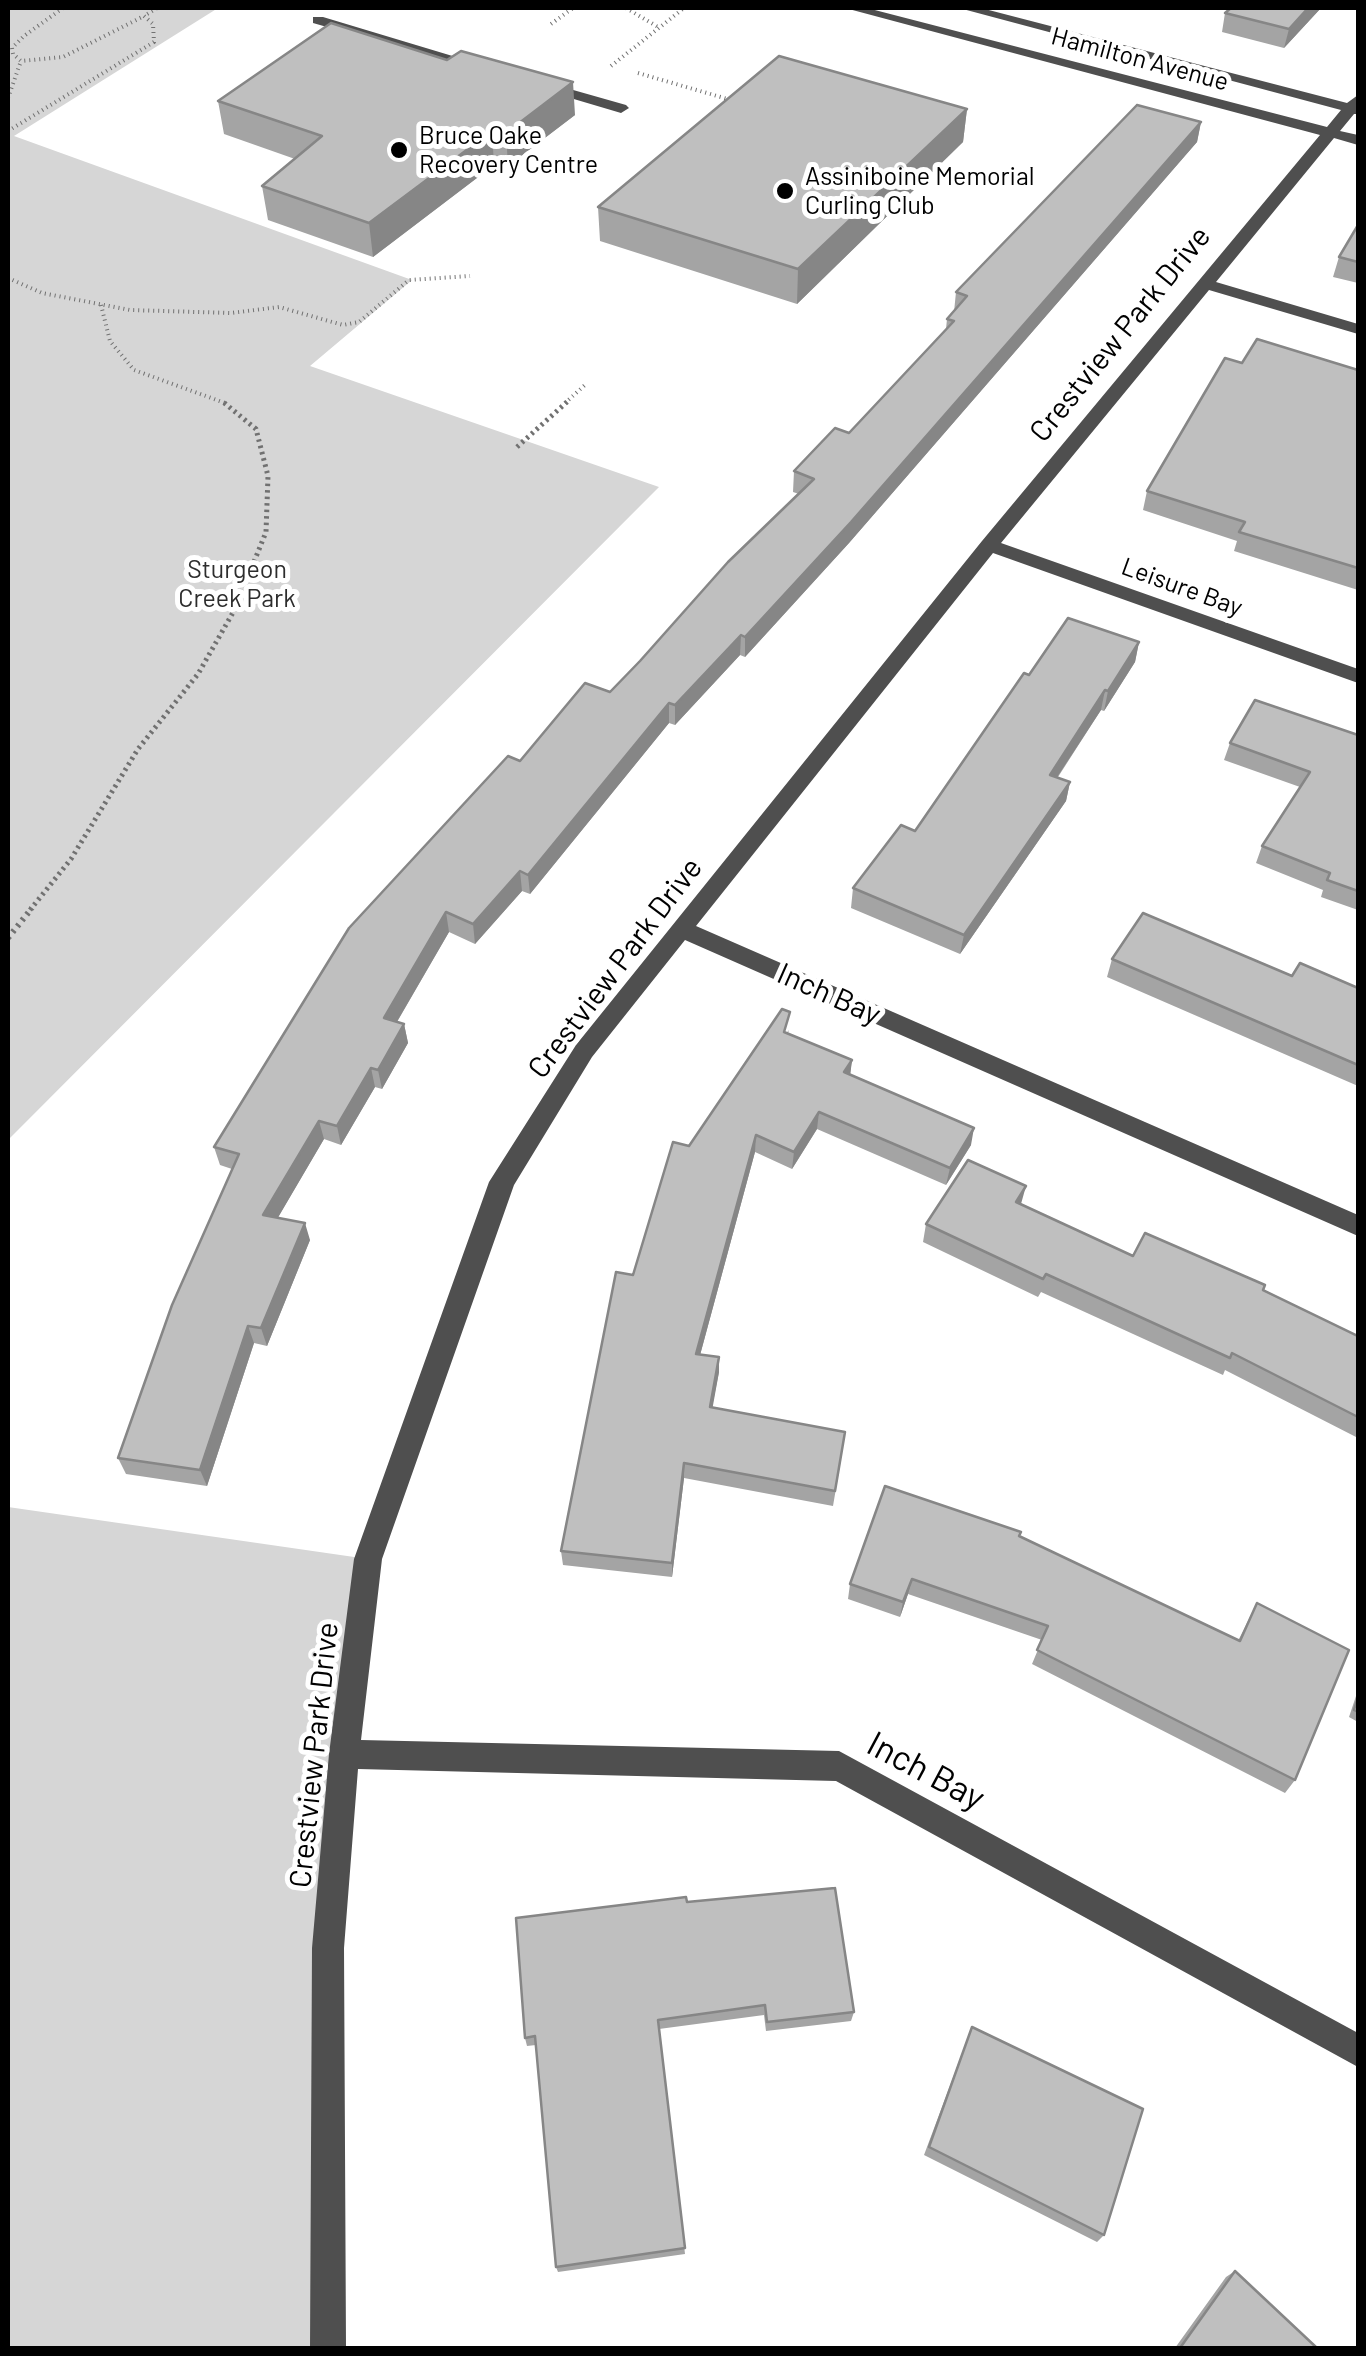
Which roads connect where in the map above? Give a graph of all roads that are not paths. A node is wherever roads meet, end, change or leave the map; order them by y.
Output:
1 (852, 8) edge
2 (966, 8) edge
3 (318, 20) dead end
4 (497, 72) edge
5 (533, 82) edge
6 (1356, 106) edge
7 (622, 108) dead end
8 (1330, 133) junction
9 (1358, 140) edge
10 (1202, 283) junction
11 (1358, 328) edge
12 (989, 545) junction
13 (1358, 676) edge
14 (683, 930) junction
15 (1358, 1226) edge
16 (344, 1754) junction
17 (1358, 2052) edge
18 (328, 2348) edge

1 - 8 street, Hamilton Avenue
2 - 6 street, Hamilton Avenue
3 - 4 street
5 - 7 street
6 - 8 street, Crestview Park Drive
8 - 9 street, Hamilton Avenue
8 - 10 street, Crestview Park Drive
10 - 11 street
10 - 12 street, Crestview Park Drive
12 - 13 street, Leisure Bay
12 - 14 street, Crestview Park Drive
14 - 15 street, Inch Bay
14 - 16 street, Crestview Park Drive
16 - 17 street, Inch Bay
16 - 18 street, Crestview Park Drive

